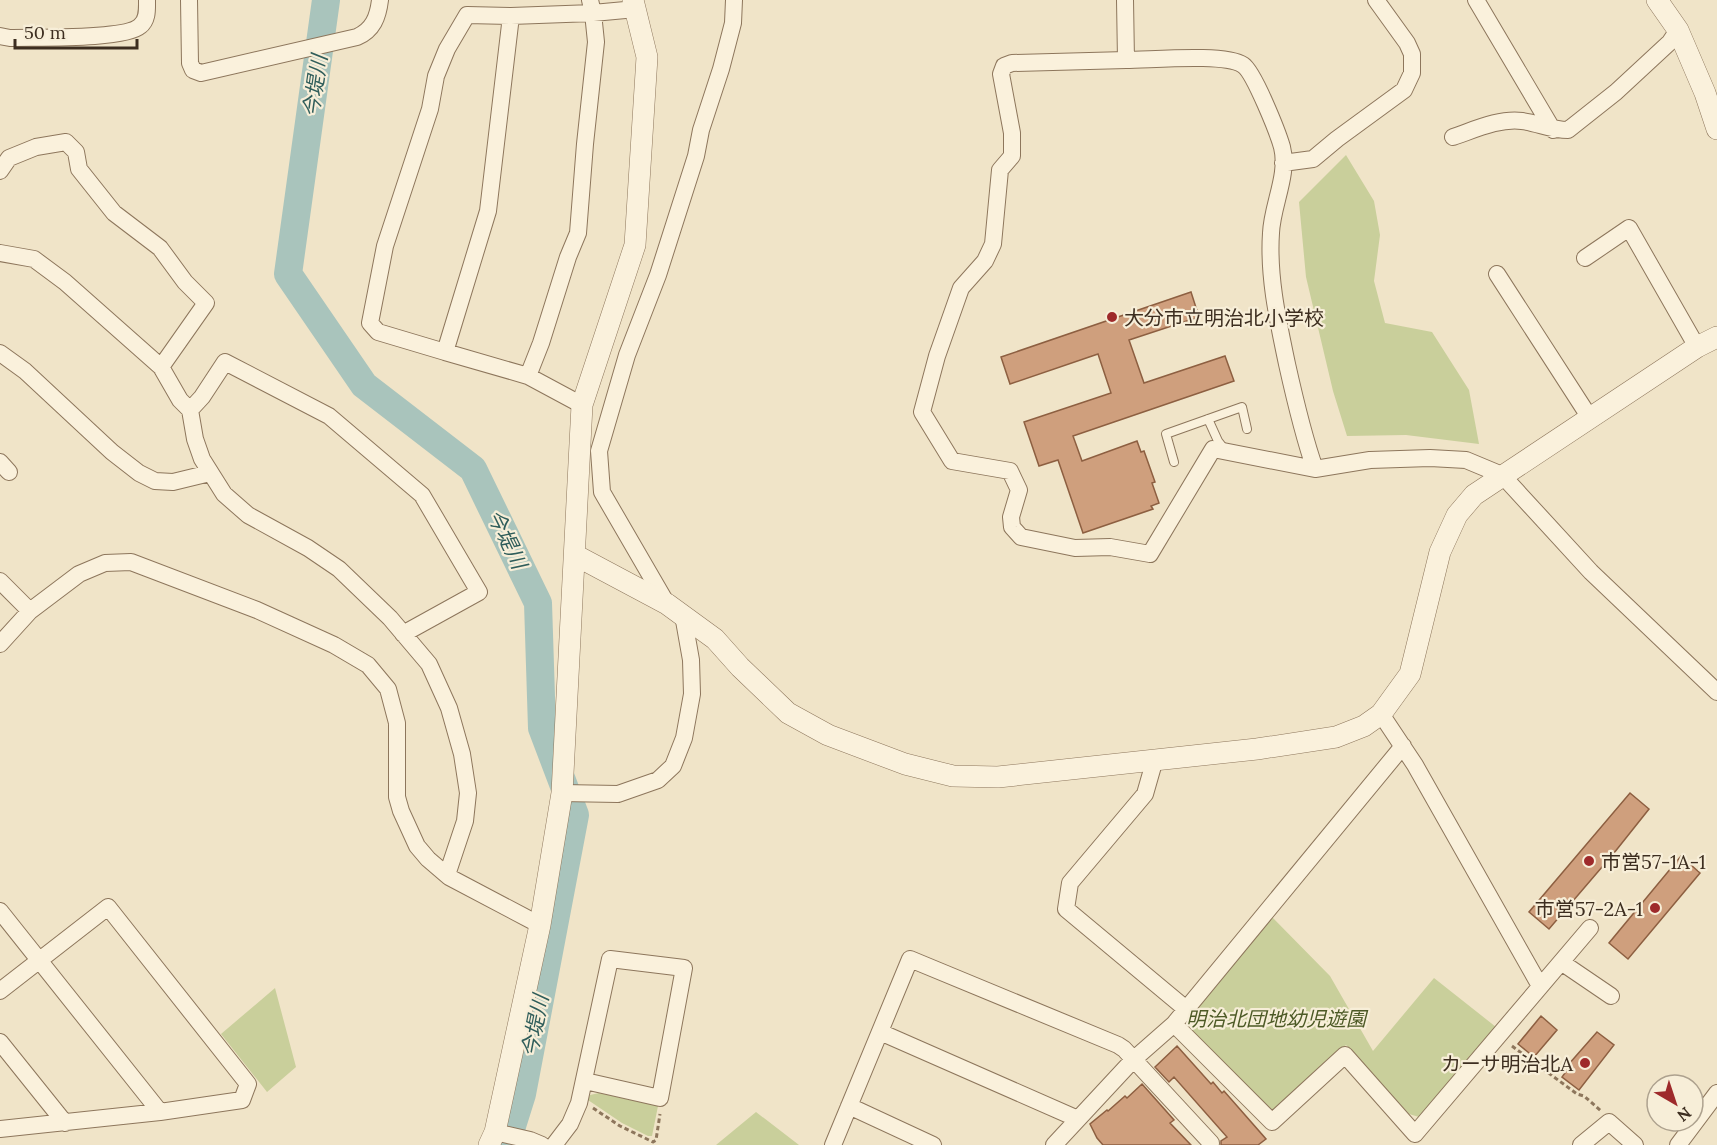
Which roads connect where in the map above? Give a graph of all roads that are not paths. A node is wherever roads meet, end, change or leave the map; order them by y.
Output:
1 (147, 0) edge
2 (189, 0) edge
3 (380, 0) edge
4 (734, 0) edge
5 (1125, 0) edge
6 (1376, 0) edge
7 (1476, 0) edge
8 (1657, 0) edge
9 (635, 5) edge
10 (469, 7) edge
11 (592, 7) edge
12 (511, 16) junction
13 (1678, 30) junction
14 (0, 36) edge
15 (1126, 60) junction
16 (1711, 92) edge
17 (1717, 129) edge
18 (1553, 130) junction
19 (1453, 137) dead end
20 (1283, 163) junction
21 (0, 171) edge
22 (0, 253) edge
23 (1585, 258) dead end
24 (1497, 274) dead end
25 (1717, 337) edge
26 (1697, 347) junction
27 (0, 352) edge
28 (445, 352) junction
29 (161, 367) junction
30 (528, 376) junction
31 (582, 405) junction
32 (190, 410) junction
33 (1590, 418) junction
34 (1208, 419) junction
35 (1246, 429) dead end
36 (1228, 452) junction
37 (1174, 462) dead end
38 (1315, 470) junction
39 (210, 473) junction
40 (1502, 475) junction
41 (575, 555) junction
42 (0, 580) edge
43 (675, 609) junction
44 (30, 611) junction
45 (403, 634) junction
46 (0, 644) edge
47 (1717, 692) edge
48 (1381, 714) junction
49 (1403, 746) junction
50 (1155, 759) junction
51 (562, 793) junction
52 (447, 875) junction
53 (0, 911) edge
54 (540, 926) junction
55 (1590, 928) dead end
56 (39, 960) junction
57 (1561, 962) junction
58 (1540, 986) junction
59 (0, 991) edge
60 (1611, 996) dead end
61 (1186, 1009) junction
62 (1174, 1024) junction
63 (880, 1032) junction
64 (0, 1042) edge
65 (1133, 1060) junction
66 (585, 1081) junction
67 (1717, 1093) edge
68 (849, 1106) junction
69 (160, 1112) junction
70 (1078, 1119) junction
71 (65, 1124) junction
72 (0, 1129) edge
73 (497, 1137) edge
74 (1214, 1140) edge
75 (536, 1142) edge
76 (554, 1145) edge
77 (833, 1145) edge
78 (933, 1145) edge
79 (1054, 1145) edge
80 (1581, 1145) edge
81 (1635, 1145) edge
82 (1678, 1145) edge

1 - 14 street
2 - 3 street
4 - 43 street
5 - 15 street
6 - 20 street
7 - 18 street
8 - 13 street
9 - 11 street
9 - 31 street
10 - 12 street
10 - 28 street
11 - 12 street
11 - 30 street
12 - 28 street
13 - 16 street
13 - 18 street
15 - 20 street
15 - 36 street
16 - 17 street
18 - 19 street
20 - 38 street
21 - 29 street
22 - 29 street
23 - 26 street
24 - 33 street
25 - 26 street
26 - 33 street
27 - 39 street
28 - 30 street
29 - 32 street
30 - 31 street
31 - 41 street
32 - 39 street
32 - 45 street
33 - 40 street
34 - 35 lane
34 - 36 lane
34 - 37 lane
36 - 38 street
38 - 40 street
39 - 45 street
40 - 47 street
40 - 48 street
41 - 43 street
41 - 51 street
42 - 44 street
43 - 50 street
43 - 51 street
44 - 46 street
44 - 52 street
45 - 52 street
48 - 49 street
48 - 50 street
49 - 58 street
49 - 61 street
50 - 61 street
51 - 54 street
52 - 54 street
53 - 56 street
54 - 73 street
55 - 57 street
56 - 59 street
56 - 69 street
56 - 69 street
57 - 58 street
57 - 60 street
58 - 62 street
61 - 62 street
62 - 65 street
63 - 65 street
63 - 68 street
63 - 70 street
64 - 71 street
65 - 70 street
65 - 74 street
66 - 66 street
66 - 76 street
67 - 82 street
68 - 77 street
68 - 78 street
69 - 71 street
70 - 79 street
71 - 72 street
73 - 75 street
80 - 81 street

